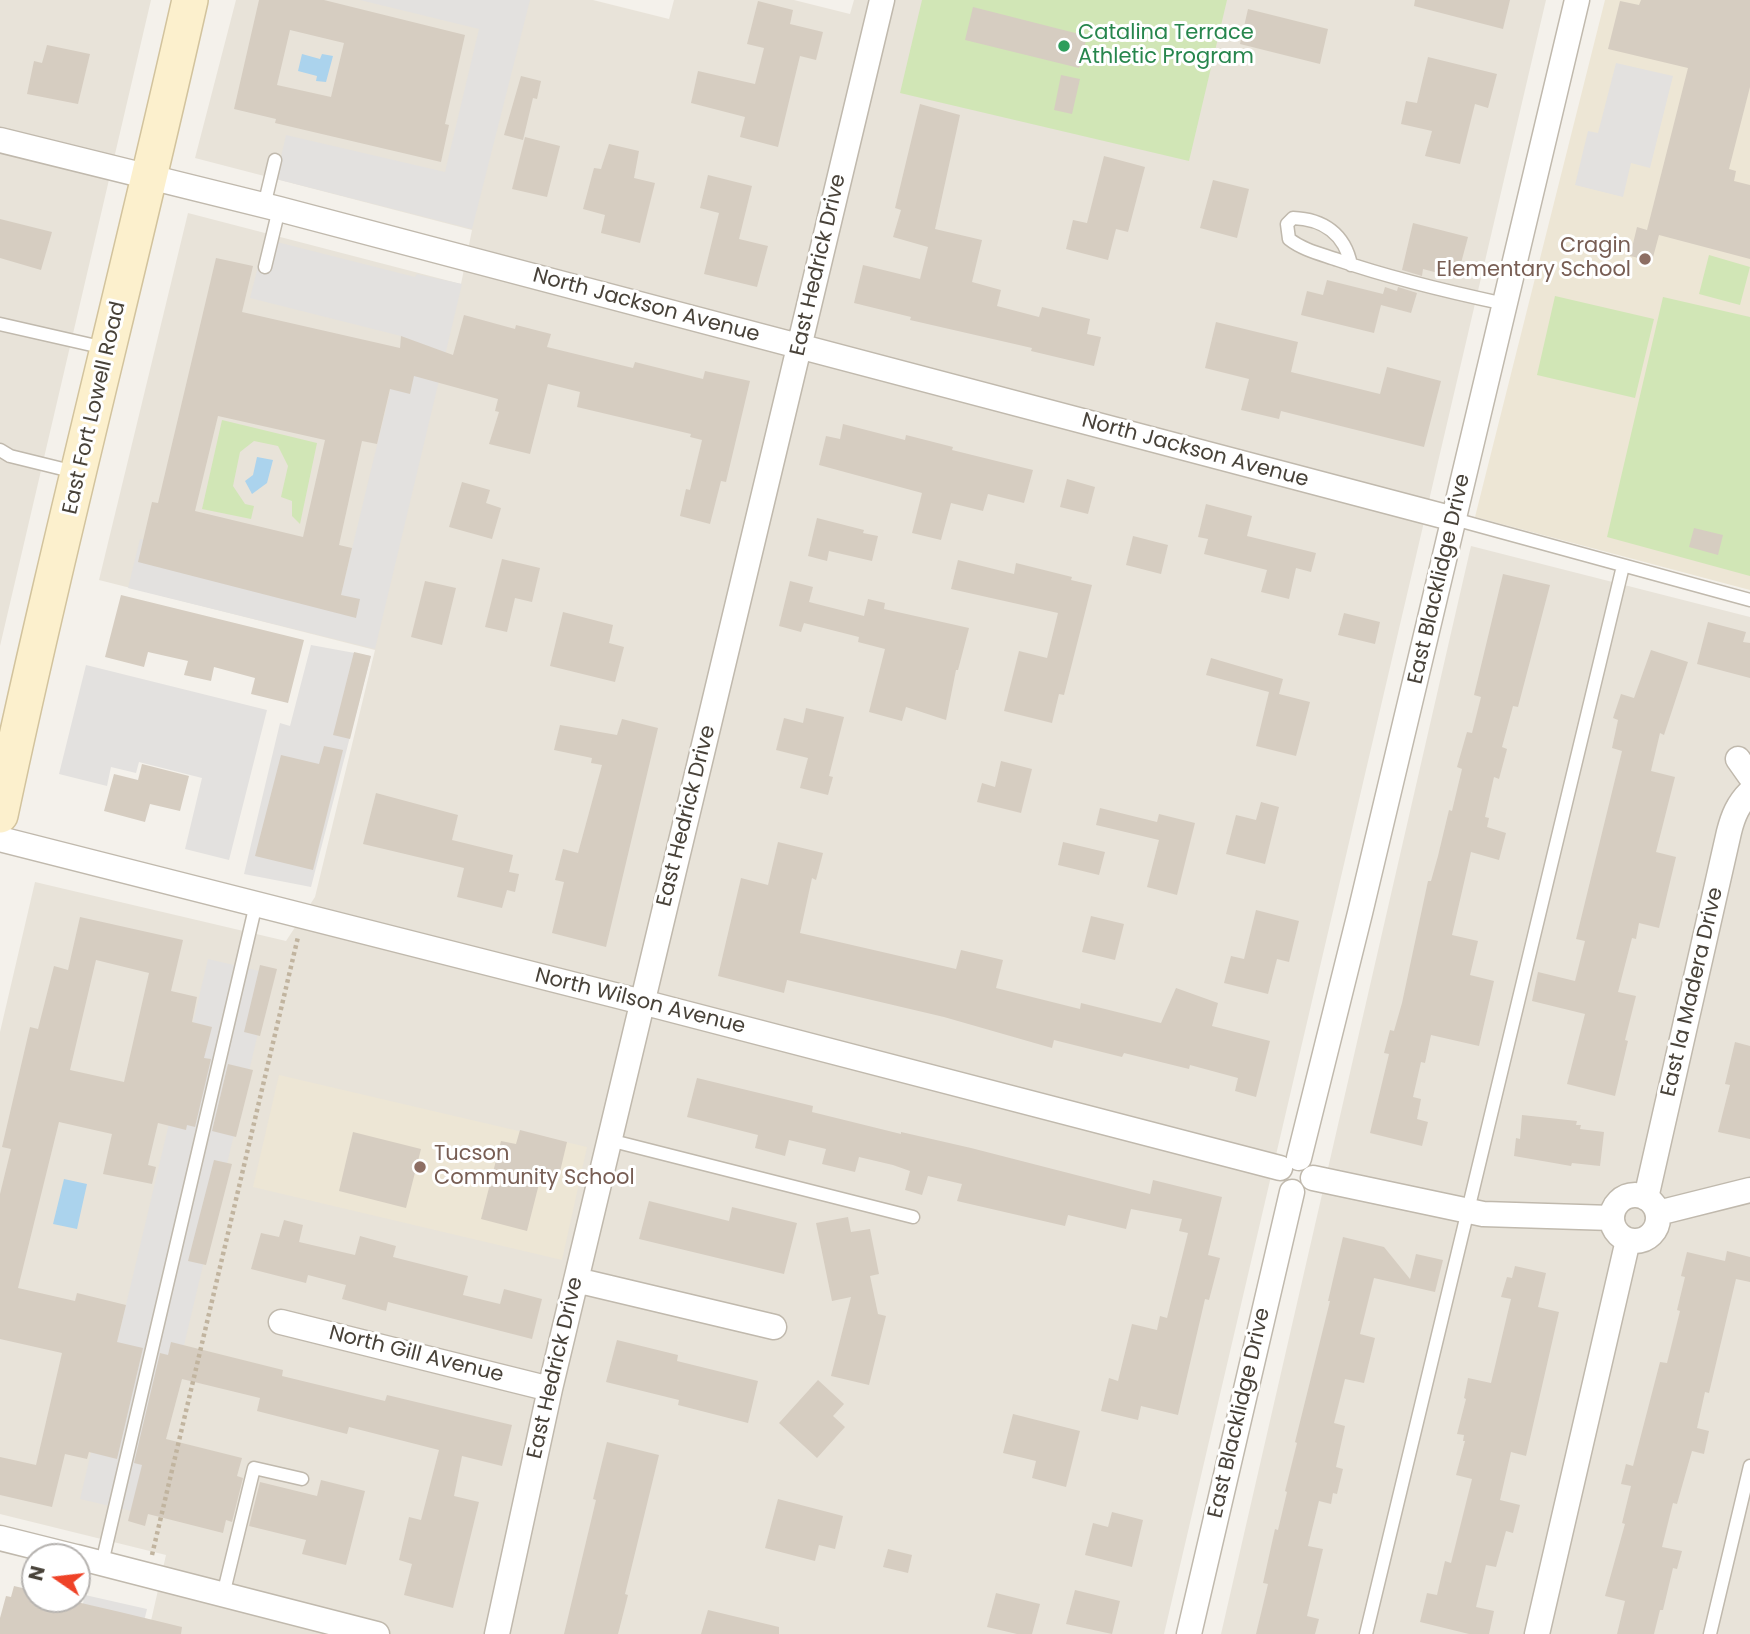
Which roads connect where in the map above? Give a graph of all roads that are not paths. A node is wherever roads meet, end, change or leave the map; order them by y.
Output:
1 (882, 0) edge
2 (1577, 0) edge
3 (186, 2) edge
4 (0, 140) edge
5 (275, 160) dead end
6 (151, 176) junction
7 (272, 207) junction
8 (1351, 265) junction
9 (265, 267) dead end
10 (1505, 304) junction
11 (0, 324) edge
12 (799, 346) junction
13 (109, 349) junction
14 (0, 450) edge
15 (79, 473) junction
16 (1454, 519) junction
17 (1623, 566) junction
18 (1750, 600) edge
19 (1750, 792) edge
20 (0, 816) edge
21 (0, 839) edge
22 (256, 904) junction
23 (642, 1002) junction
24 (609, 1140) junction
25 (1297, 1168) junction
26 (1750, 1190) edge
27 (1652, 1205) junction
28 (1468, 1212) junction
29 (914, 1217) dead end
30 (1612, 1218) junction
31 (1628, 1240) junction
32 (576, 1280) junction
33 (281, 1322) dead end
34 (774, 1327) dead end
35 (550, 1389) junction
36 (1750, 1466) edge
37 (302, 1479) dead end
38 (0, 1538) edge
39 (21, 1543) edge
40 (91, 1560) edge
41 (102, 1563) junction
42 (223, 1595) junction
43 (377, 1634) edge
44 (496, 1634) edge
45 (1189, 1634) edge
46 (1366, 1634) edge
47 (1537, 1634) edge
48 (1710, 1634) edge

1 - 12 street, East Hedrick Drive
2 - 10 street, East Blacklidge Drive
3 - 6 main road, East Fort Lowell Road
4 - 6 street, North Jackson Avenue
5 - 7 lane
6 - 7 street, North Jackson Avenue
6 - 13 main road, East Fort Lowell Road
7 - 9 lane
7 - 12 street, North Jackson Avenue
8 - 8 lane
8 - 10 lane
10 - 16 street, East Blacklidge Drive
11 - 13 lane
12 - 16 street, North Jackson Avenue
12 - 23 street, East Hedrick Drive
13 - 15 main road, East Fort Lowell Road
14 - 15 lane
15 - 20 main road, East Fort Lowell Road
16 - 17 lane
16 - 25 street, East Blacklidge Drive
17 - 18 lane
17 - 28 lane
19 - 27 street, East la Madera Drive
21 - 22 street, North Wilson Avenue
22 - 23 street, North Wilson Avenue
22 - 41 lane
23 - 24 street, East Hedrick Drive
23 - 25 street, North Wilson Avenue
24 - 29 lane
24 - 32 street, East Hedrick Drive
25 - 28 street, North Wilson Avenue
25 - 45 street, East Blacklidge Drive
26 - 27 street
27 - 30 street
27 - 31 street
28 - 30 street, North Wilson Avenue
28 - 46 lane
30 - 31 street
31 - 47 street
32 - 34 street
32 - 35 street, East Hedrick Drive
33 - 35 street, North Gill Avenue
35 - 44 street, East Hedrick Drive
36 - 48 lane
37 - 42 lane
38 - 39 street
40 - 41 street
41 - 42 street
42 - 43 street

